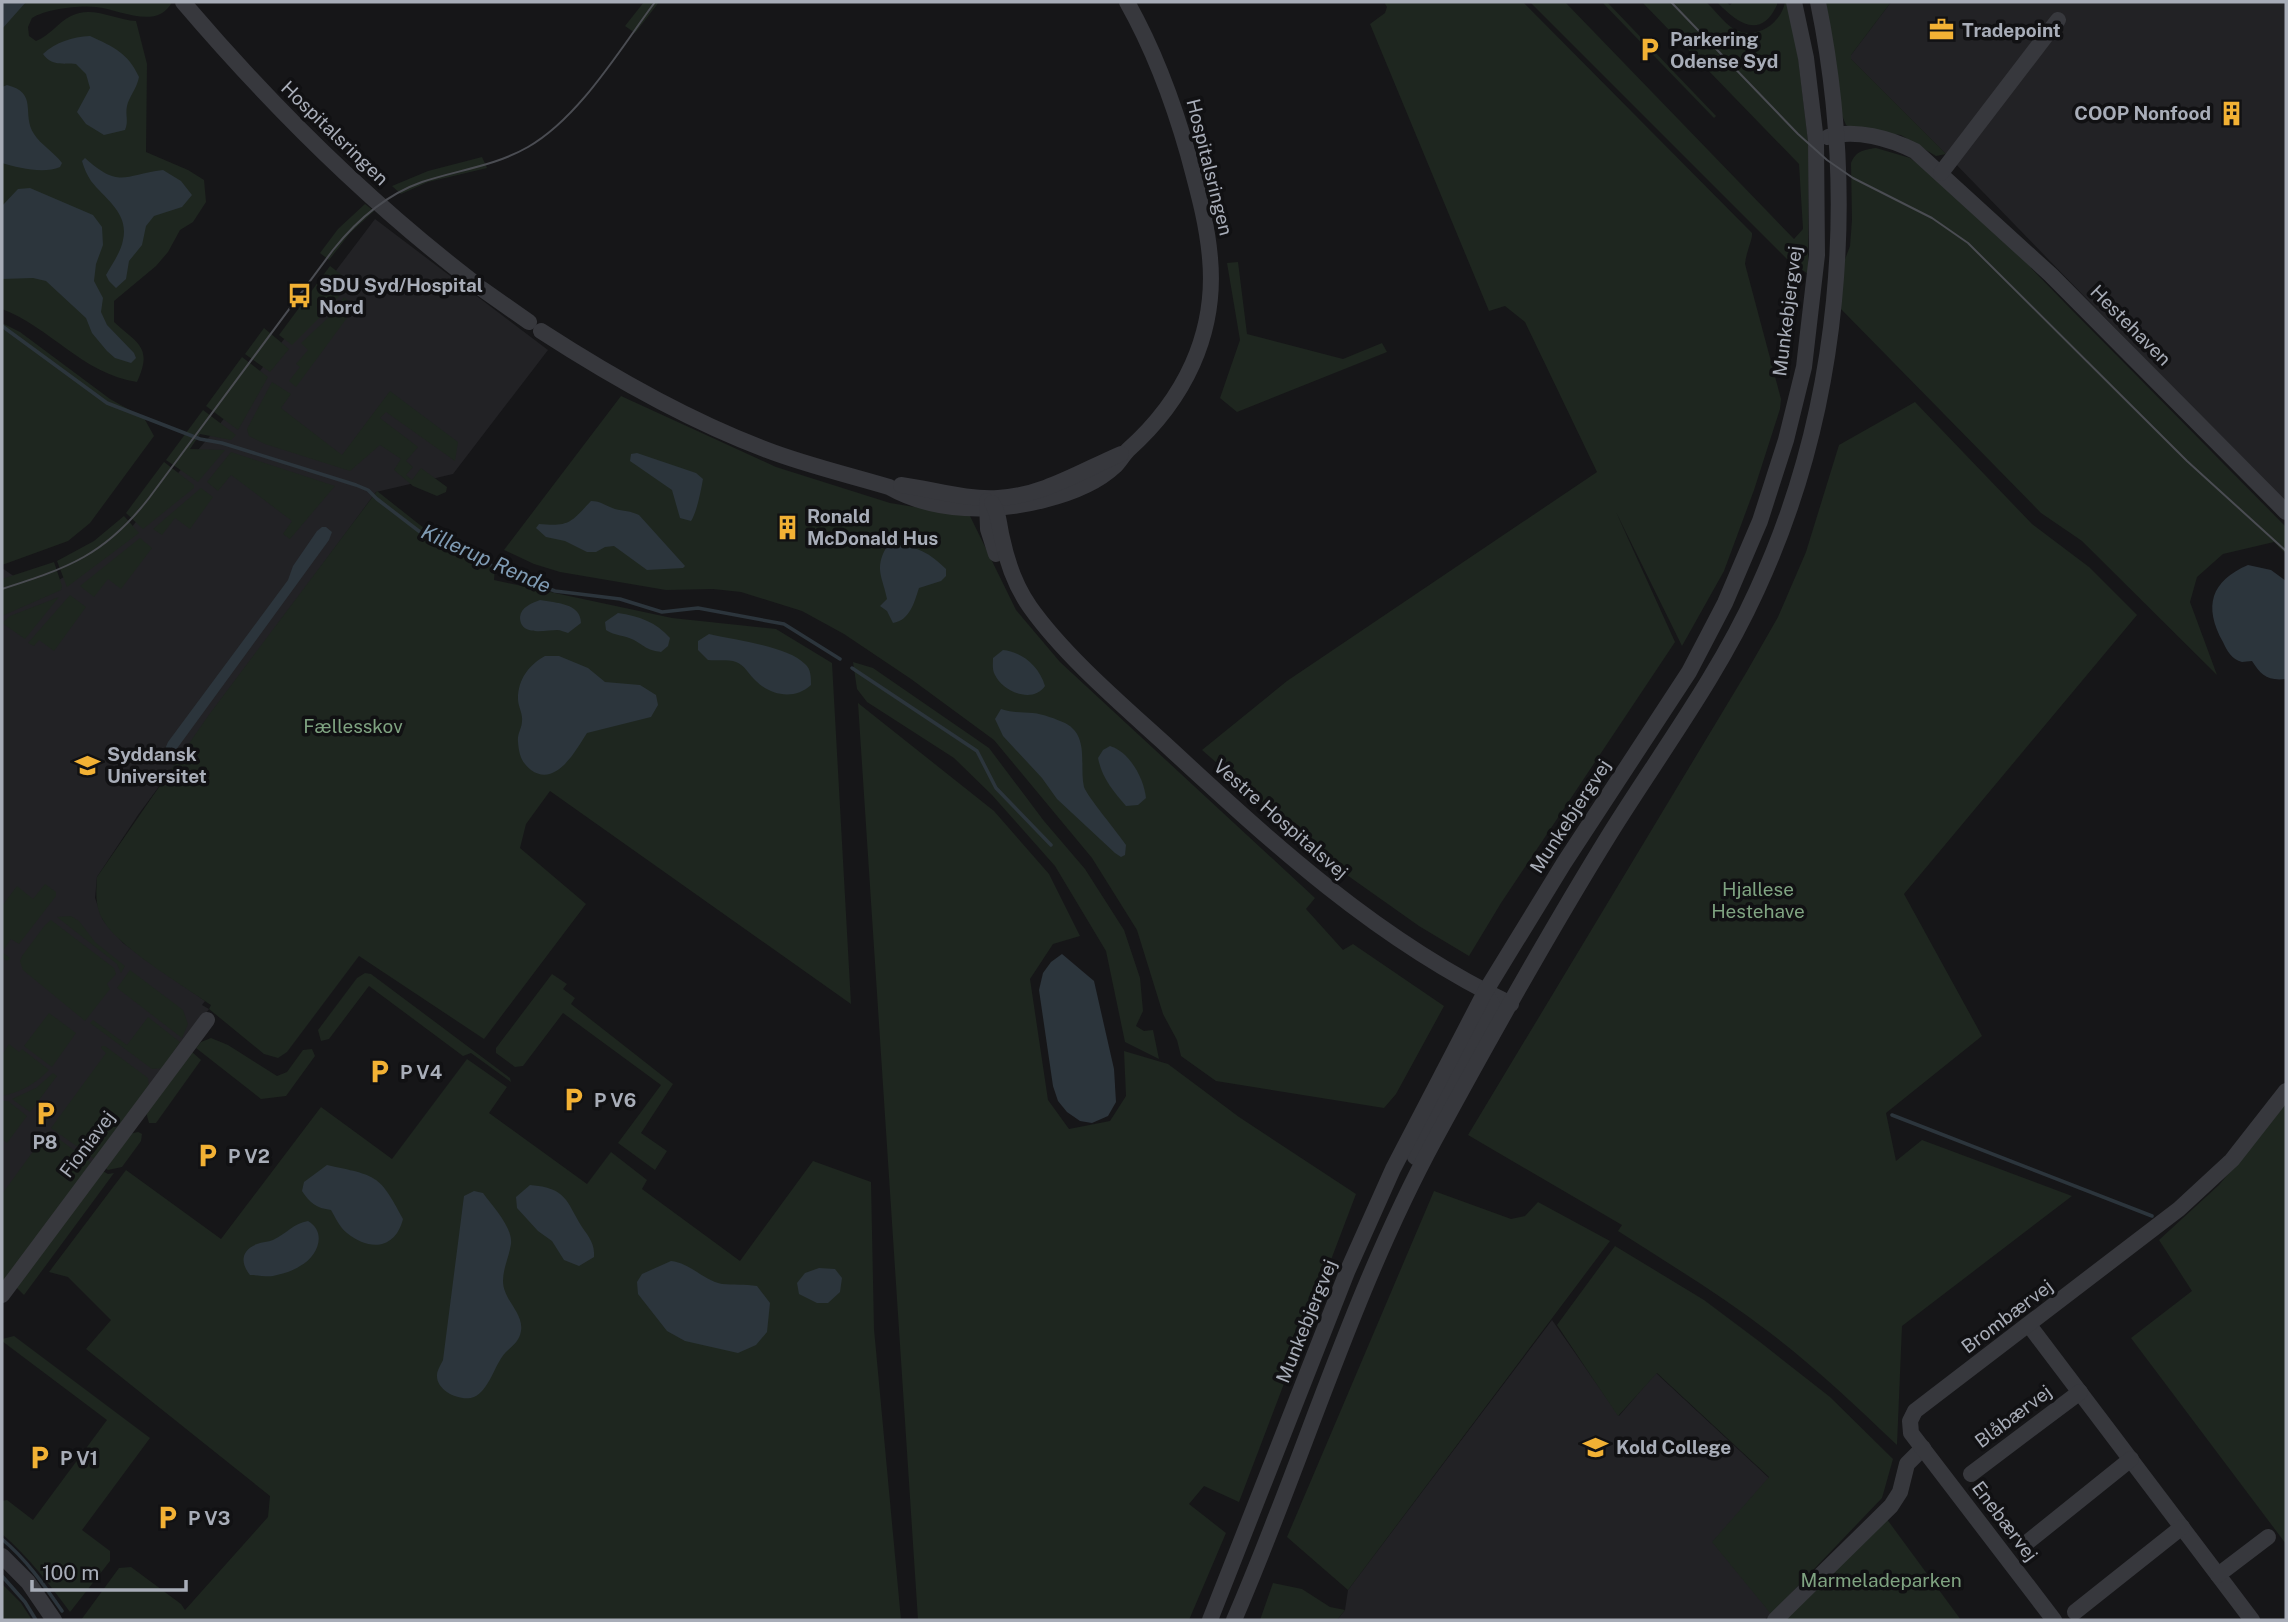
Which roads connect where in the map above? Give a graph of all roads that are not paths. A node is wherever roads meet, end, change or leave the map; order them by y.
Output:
1 (183, 2) edge
2 (1127, 2) edge
3 (1794, 2) edge
4 (1818, 2) edge
5 (2057, 20) dead end
6 (1837, 140) junction
7 (1816, 141) junction
8 (1941, 173) junction
9 (1126, 452) junction
10 (1062, 495) junction
11 (990, 505) junction
12 (2286, 512) edge
13 (1050, 631) junction
14 (1485, 992) junction
15 (1511, 1004) junction
16 (207, 1020) dead end
17 (2286, 1091) edge
18 (1364, 1291) junction
19 (2, 1295) edge
20 (2029, 1325) junction
21 (2080, 1392) junction
22 (1923, 1448) junction
23 (2131, 1460) junction
24 (1971, 1474) dead end
25 (2182, 1527) junction
26 (2268, 1537) dead end
27 (2024, 1545) dead end
28 (2, 1556) edge
29 (2218, 1575) junction
30 (2075, 1612) dead end
31 (54, 1620) edge
32 (1210, 1620) edge
33 (1234, 1620) edge
34 (1775, 1620) edge
35 (2054, 1620) edge
36 (2252, 1620) edge

1 - 11 street, Hospitalsringen
2 - 9 street, Hospitalsringen
3 - 7 street, Munkebjergvej
4 - 6 street
5 - 8 street
6 - 7 street, Hestehaven
6 - 8 street, Hestehaven
6 - 15 street
7 - 14 street, Munkebjergvej
8 - 12 street, Hestehaven
9 - 10 street, Hospitalsringen
9 - 11 street, Hospitalsringen
10 - 11 street, Hospitalsringen
10 - 13 street
11 - 13 street, Vestre Hospitalsvej
13 - 14 street, Vestre Hospitalsvej
14 - 15 street, Vestre Hospitalsvej
14 - 18 street
14 - 32 street, Munkebjergvej
15 - 18 street
16 - 19 street, Fioniavej
17 - 20 street, Brombærvej
18 - 33 street
20 - 21 street, Blåbærvej
20 - 22 street, Brombærvej
21 - 23 street, Blåbærvej
21 - 24 street, Blåbærvej
22 - 34 street
22 - 35 street, Enebærvej
23 - 25 street, Blåbærvej
23 - 27 street
25 - 29 street, Blåbærvej
25 - 30 street
26 - 29 street
28 - 31 street
29 - 36 street, Blåbærvej

